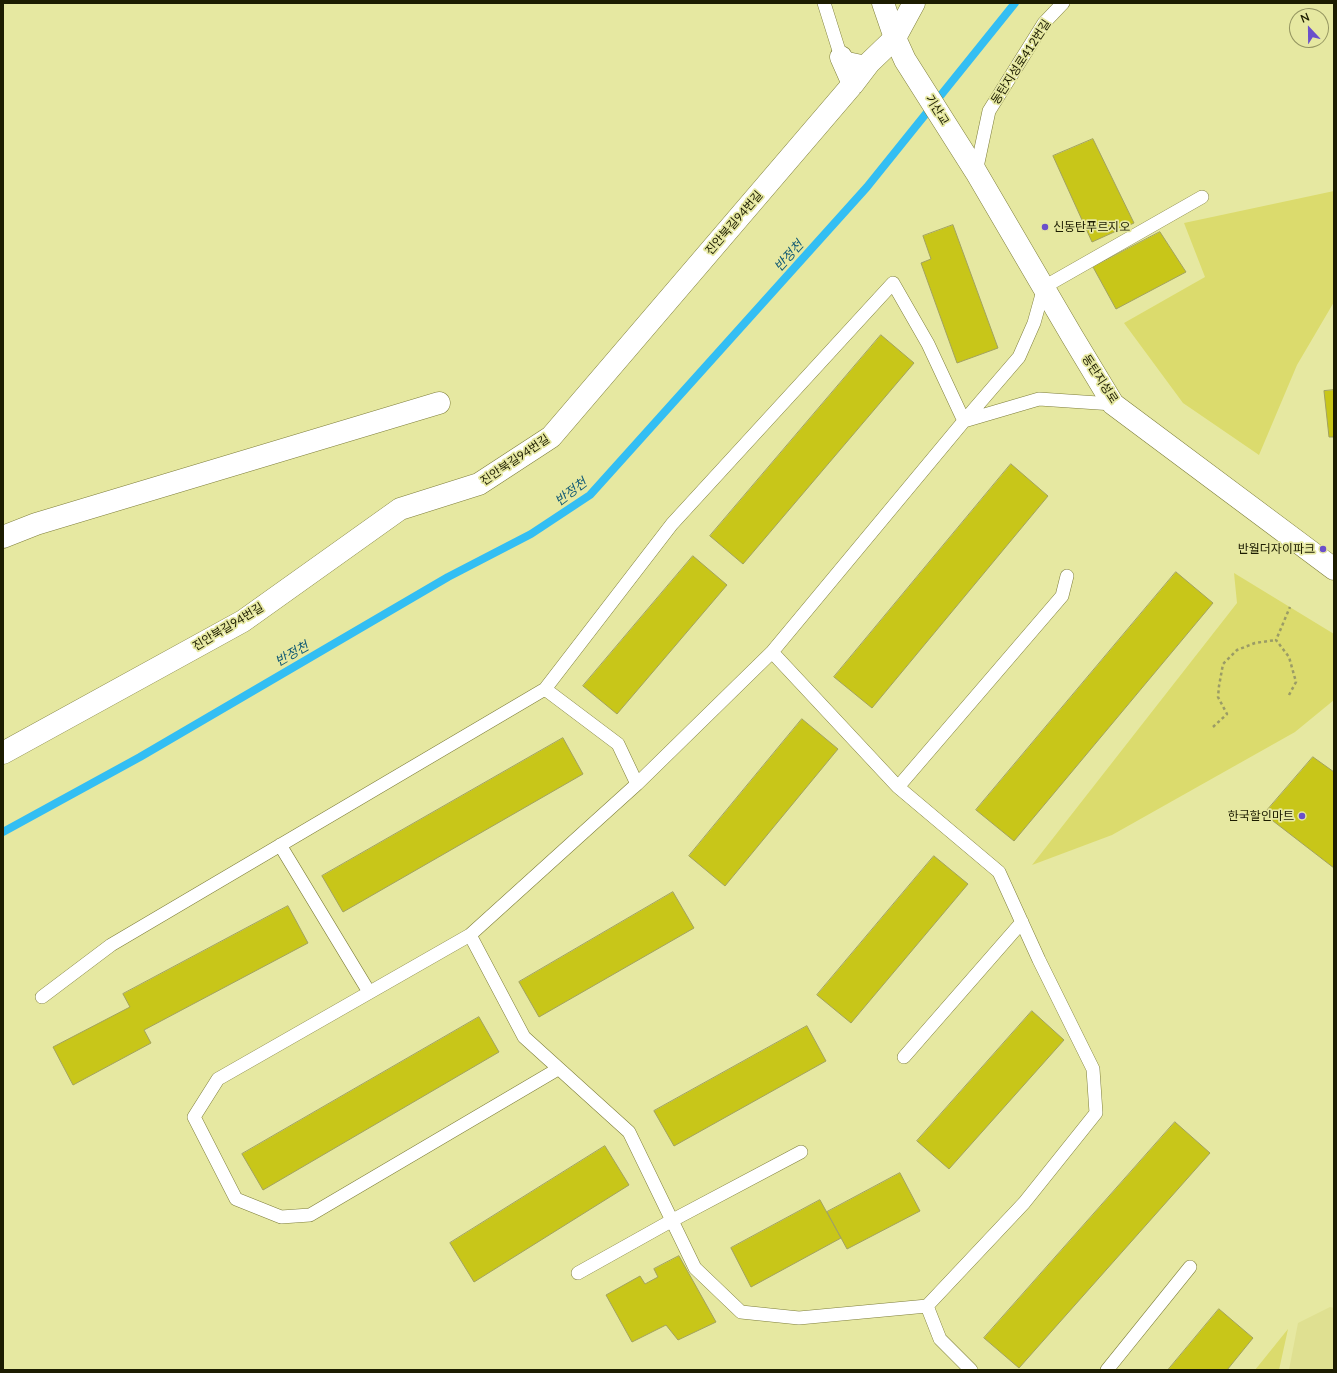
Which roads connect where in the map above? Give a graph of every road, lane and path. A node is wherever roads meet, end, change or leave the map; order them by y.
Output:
1 (824, 3) edge
2 (883, 3) edge
3 (914, 3) edge
4 (1063, 3) edge
5 (895, 38) junction
6 (841, 57) junction
7 (869, 63) junction
8 (853, 84) junction
9 (972, 166) junction
10 (1202, 197) dead end
11 (1044, 287) junction
12 (439, 403) dead end
13 (1113, 404) junction
14 (964, 421) junction
15 (3, 537) edge
16 (1334, 569) edge
17 (1067, 576) dead end
18 (1290, 608) dead end
19 (1276, 640) junction
20 (772, 652) junction
21 (545, 689) junction
22 (1289, 696) dead end
23 (1213, 727) dead end
24 (3, 753) edge
25 (637, 784) junction
26 (898, 787) junction
27 (280, 845) junction
28 (1022, 922) junction
29 (470, 935) junction
30 (370, 992) junction
31 (42, 997) dead end
32 (904, 1057) dead end
33 (558, 1069) junction
34 (801, 1152) dead end
35 (672, 1221) junction
36 (1190, 1267) dead end
37 (578, 1273) dead end
38 (927, 1306) junction
39 (971, 1370) edge
40 (1107, 1370) edge

1 - 6 lane
2 - 5 street
3 - 5 street
4 - 9 lane, 동탄지성로412번길
5 - 7 street, 진안북길94번길
5 - 9 street, 기산교
6 - 7 lane
6 - 8 street
7 - 8 street, 진안북길94번길
8 - 24 street, 진안북길94번길
9 - 11 street, 동탄지성로
10 - 11 lane
11 - 13 street, 동탄지성로
11 - 14 lane
12 - 15 street
13 - 14 lane
13 - 16 street, 동탄지성로
14 - 20 lane
14 - 21 lane
17 - 26 lane
18 - 19 path
19 - 22 path
19 - 23 path
20 - 25 lane
20 - 26 lane
21 - 25 lane
21 - 27 lane
25 - 29 lane
26 - 28 lane
27 - 30 lane
27 - 31 lane
28 - 32 lane
28 - 38 lane
29 - 30 lane
29 - 33 lane
30 - 33 lane
33 - 35 lane
34 - 35 lane
35 - 37 lane
35 - 38 lane
36 - 40 lane
38 - 39 lane

